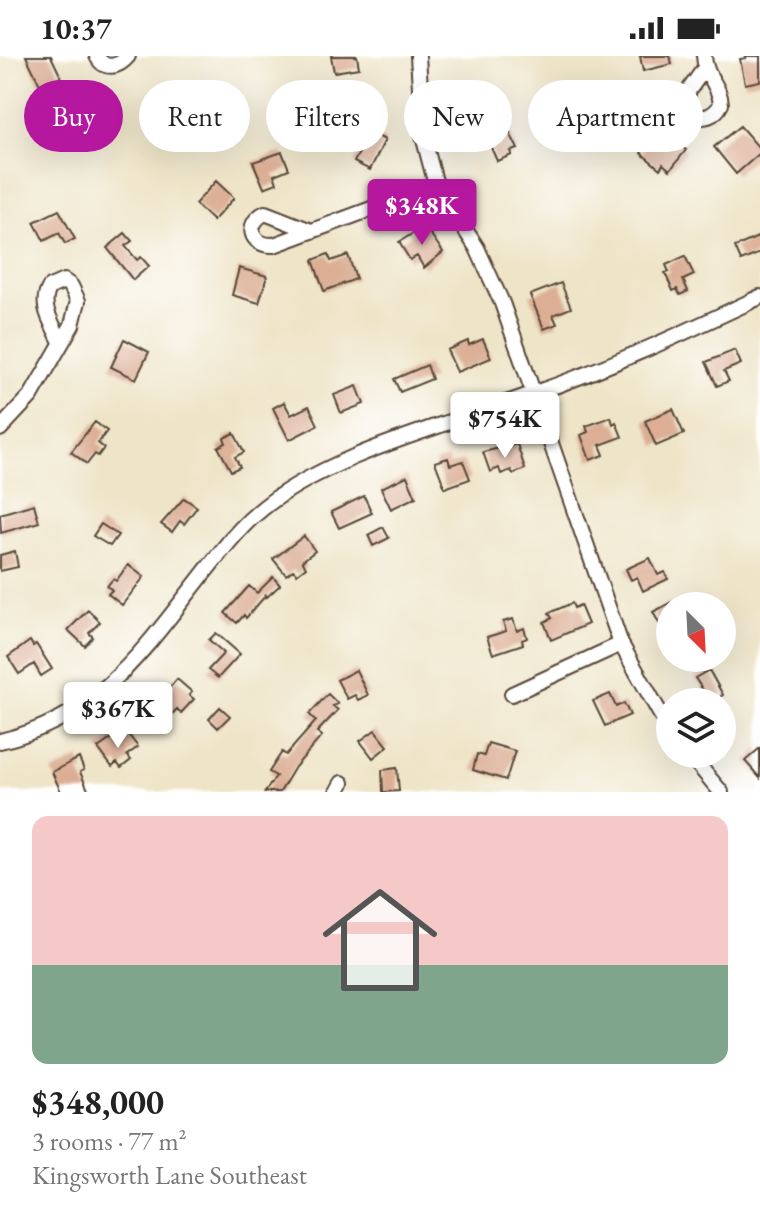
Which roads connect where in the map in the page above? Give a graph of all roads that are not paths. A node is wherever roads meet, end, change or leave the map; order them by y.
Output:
1 (97, 56) edge
2 (128, 56) edge
3 (418, 56) edge
4 (436, 185) junction
5 (311, 231) dead end
6 (760, 297) edge
7 (61, 342) dead end
8 (534, 394) junction
9 (0, 429) edge
10 (621, 644) junction
11 (512, 694) dead end
12 (656, 706) edge
13 (0, 741) edge
14 (701, 768) edge
15 (721, 792) edge

1 - 2 street
3 - 4 street
4 - 5 street
4 - 8 street
6 - 8 street
7 - 9 street
8 - 10 street
8 - 13 street
10 - 11 street
10 - 12 street
14 - 15 street

